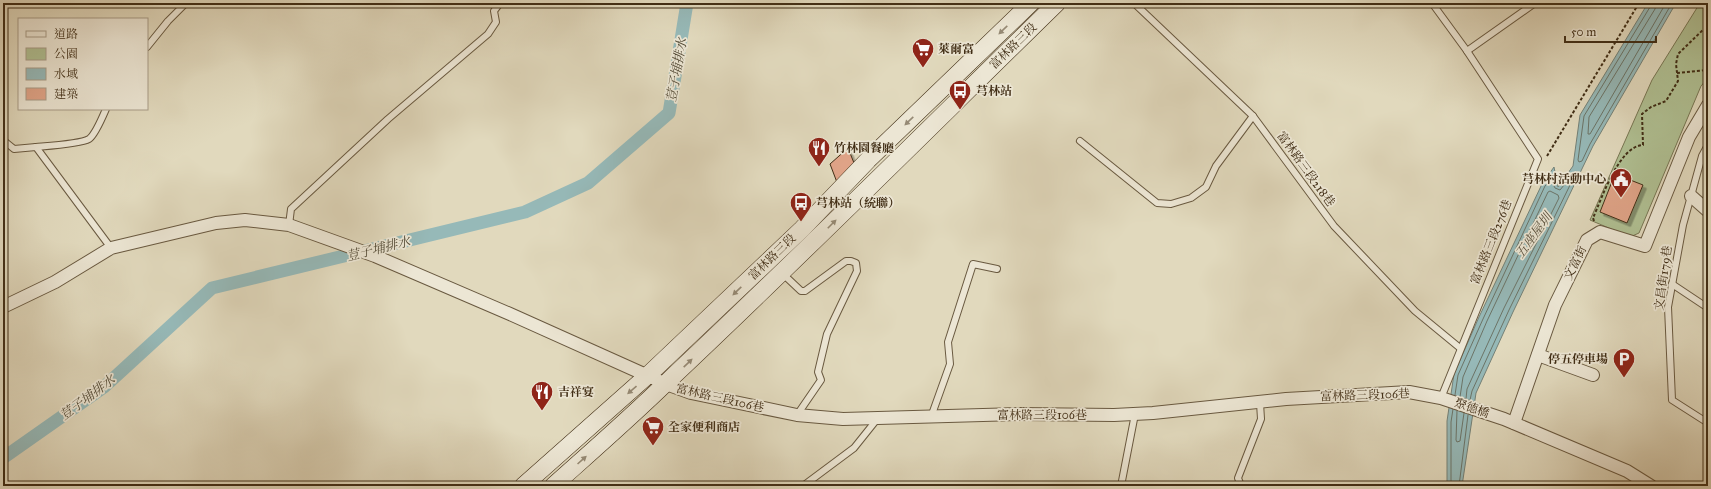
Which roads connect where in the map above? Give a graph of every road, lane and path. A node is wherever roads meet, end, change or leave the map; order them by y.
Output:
1 (186, 3) edge
2 (500, 3) edge
3 (1030, 3) edge
4 (1057, 3) edge
5 (1134, 3) edge
6 (1432, 3) edge
7 (1535, 3) edge
8 (1639, 3) edge
9 (1708, 25) edge
10 (148, 46) edge
11 (1467, 51) junction
12 (1708, 70) edge
13 (1677, 73) junction
14 (1708, 105) edge
15 (106, 110) edge
16 (1253, 116) junction
17 (3, 140) edge
18 (1080, 141) dead end
19 (1708, 144) edge
20 (36, 147) junction
21 (868, 160) junction
22 (1544, 160) dead end
23 (880, 175) junction
24 (1691, 196) junction
25 (1708, 211) edge
26 (289, 224) junction
27 (802, 229) junction
28 (1600, 232) junction
29 (815, 242) junction
30 (111, 248) junction
31 (997, 269) dead end
32 (782, 272) junction
33 (1672, 284) junction
34 (3, 308) edge
35 (1708, 308) edge
36 (1460, 348) junction
37 (1538, 355) junction
38 (1593, 375) dead end
39 (647, 376) junction
40 (666, 384) junction
41 (1441, 398) junction
42 (1260, 403) junction
43 (1135, 414) junction
44 (797, 415) junction
45 (931, 417) junction
46 (878, 418) junction
47 (1509, 421) junction
48 (1708, 423) edge
49 (1649, 485) edge
50 (523, 486) edge
51 (553, 486) edge
52 (803, 486) edge
53 (1121, 486) edge
54 (1241, 486) edge

1 - 10 lane
2 - 26 lane
3 -> 21 main road, 富林路三段
4 - 23 main road, 富林路三段
5 - 16 lane, 富林路三段218巷
6 - 11 lane, 富林路三段276巷
7 - 11 lane
8 - 22 path
9 - 13 path
11 - 36 lane, 富林路三段276巷
12 - 13 path
13 - 28 path
14 - 28 street
15 - 20 lane
16 - 18 lane
16 - 36 lane, 富林路三段218巷
17 - 20 lane
19 - 24 lane, 文昌街179巷
20 - 30 lane
21 - 23 street
21 - 27 main road, 富林路三段
29 -> 23 main road, 富林路三段
24 - 25 street
24 - 33 lane, 文昌街179巷
26 - 30 street, 富林路三段106巷
26 - 39 street, 富林路三段106巷
27 - 29 street
27 -> 39 main road, 富林路三段
28 - 37 street, 文富街
29 - 32 main road, 富林路三段
30 - 34 street, 富林路三段106巷
31 - 45 lane
40 -> 32 main road, 富林路三段
32 - 44 lane
33 - 35 lane
33 - 48 lane, 文昌街179巷
36 - 41 lane, 富林路三段276巷
37 - 38 street
37 - 47 street, 文富街
39 - 40 street, 富林路三段106巷
39 -> 50 main road, 富林路三段
40 - 44 street, 富林路三段106巷
51 -> 40 main road, 富林路三段
41 - 42 street, 富林路三段106巷
41 - 47 street, 聚德橋
42 - 43 street, 富林路三段106巷
42 - 54 lane
43 - 45 street, 富林路三段106巷
43 - 53 lane
44 - 46 street, 富林路三段106巷
45 - 46 street, 富林路三段106巷
46 - 52 lane
47 - 49 street

